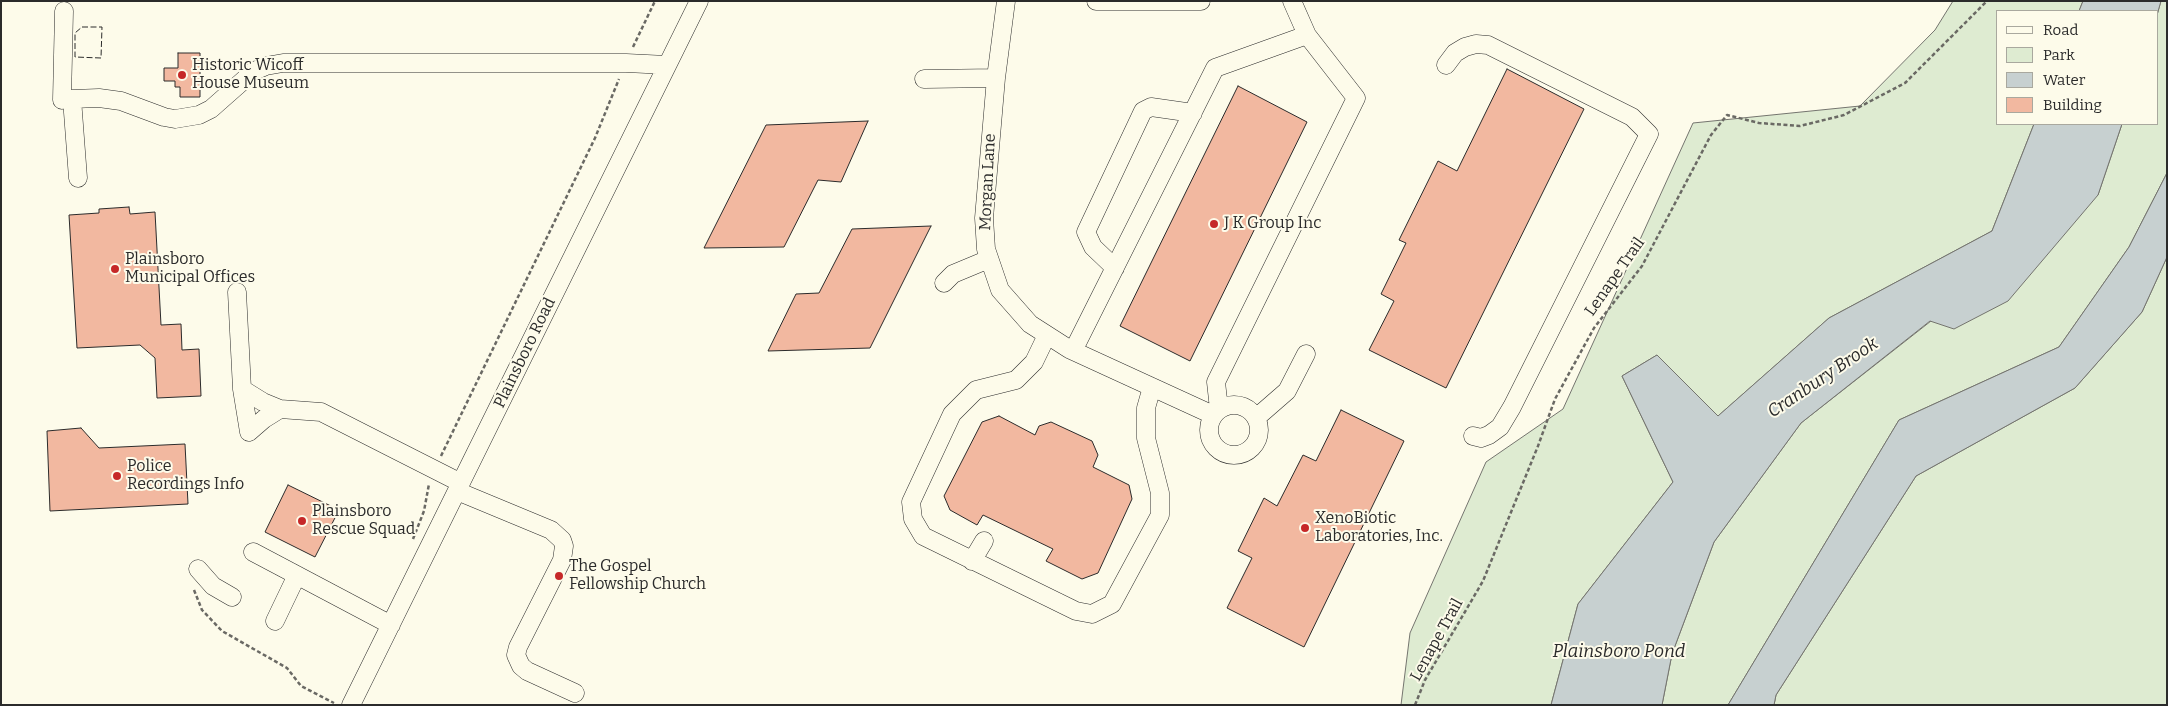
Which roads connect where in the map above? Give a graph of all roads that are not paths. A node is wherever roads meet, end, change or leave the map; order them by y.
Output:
1 (699, 1) edge
2 (1006, 1) edge
3 (1096, 1) edge
4 (1201, 1) edge
5 (1292, 1) edge
6 (64, 11) dead end
7 (1307, 35) junction
8 (667, 64) junction
9 (1446, 64) dead end
10 (996, 78) junction
11 (924, 79) dead end
12 (62, 100) dead end
13 (1193, 113) junction
14 (78, 178) dead end
15 (989, 259) junction
16 (1114, 268) junction
17 (944, 283) dead end
18 (237, 292) dead end
19 (1048, 335) junction
20 (1073, 351) junction
21 (1306, 354) dead end
22 (1152, 387) junction
23 (242, 389) junction
24 (280, 409) junction
25 (1216, 412) junction
26 (1256, 418) junction
27 (1473, 436) dead end
28 (459, 487) junction
29 (984, 541) dead end
30 (253, 552) dead end
31 (972, 561) junction
32 (198, 569) dead end
33 (297, 575) junction
34 (232, 597) dead end
35 (275, 621) dead end
36 (390, 624) junction
37 (575, 693) dead end
38 (351, 705) edge

1 - 8 street, Plainsboro Road
2 - 10 street, Morgan Lane
3 - 4 street
5 - 7 street
6 - 12 street
7 - 13 street
7 - 25 street
8 - 14 street
8 - 28 street, Plainsboro Road
9 - 27 street
10 - 11 street
10 - 15 street, Morgan Lane
13 - 16 street
13 - 16 street
15 - 17 street
15 - 19 street, Morgan Lane
16 - 20 street
18 - 23 street
19 - 20 street, Morgan Lane
19 - 31 street
20 - 22 street, Morgan Lane
21 - 26 street
22 - 25 street, Morgan Lane
22 - 31 street
23 - 24 street
23 - 24 street
24 - 28 street
25 - 26 street
25 - 26 street
28 - 36 street, Plainsboro Road
28 - 37 street
29 - 31 street
30 - 33 street
32 - 34 street
33 - 35 street
33 - 36 street
36 - 38 street, Plainsboro Road

